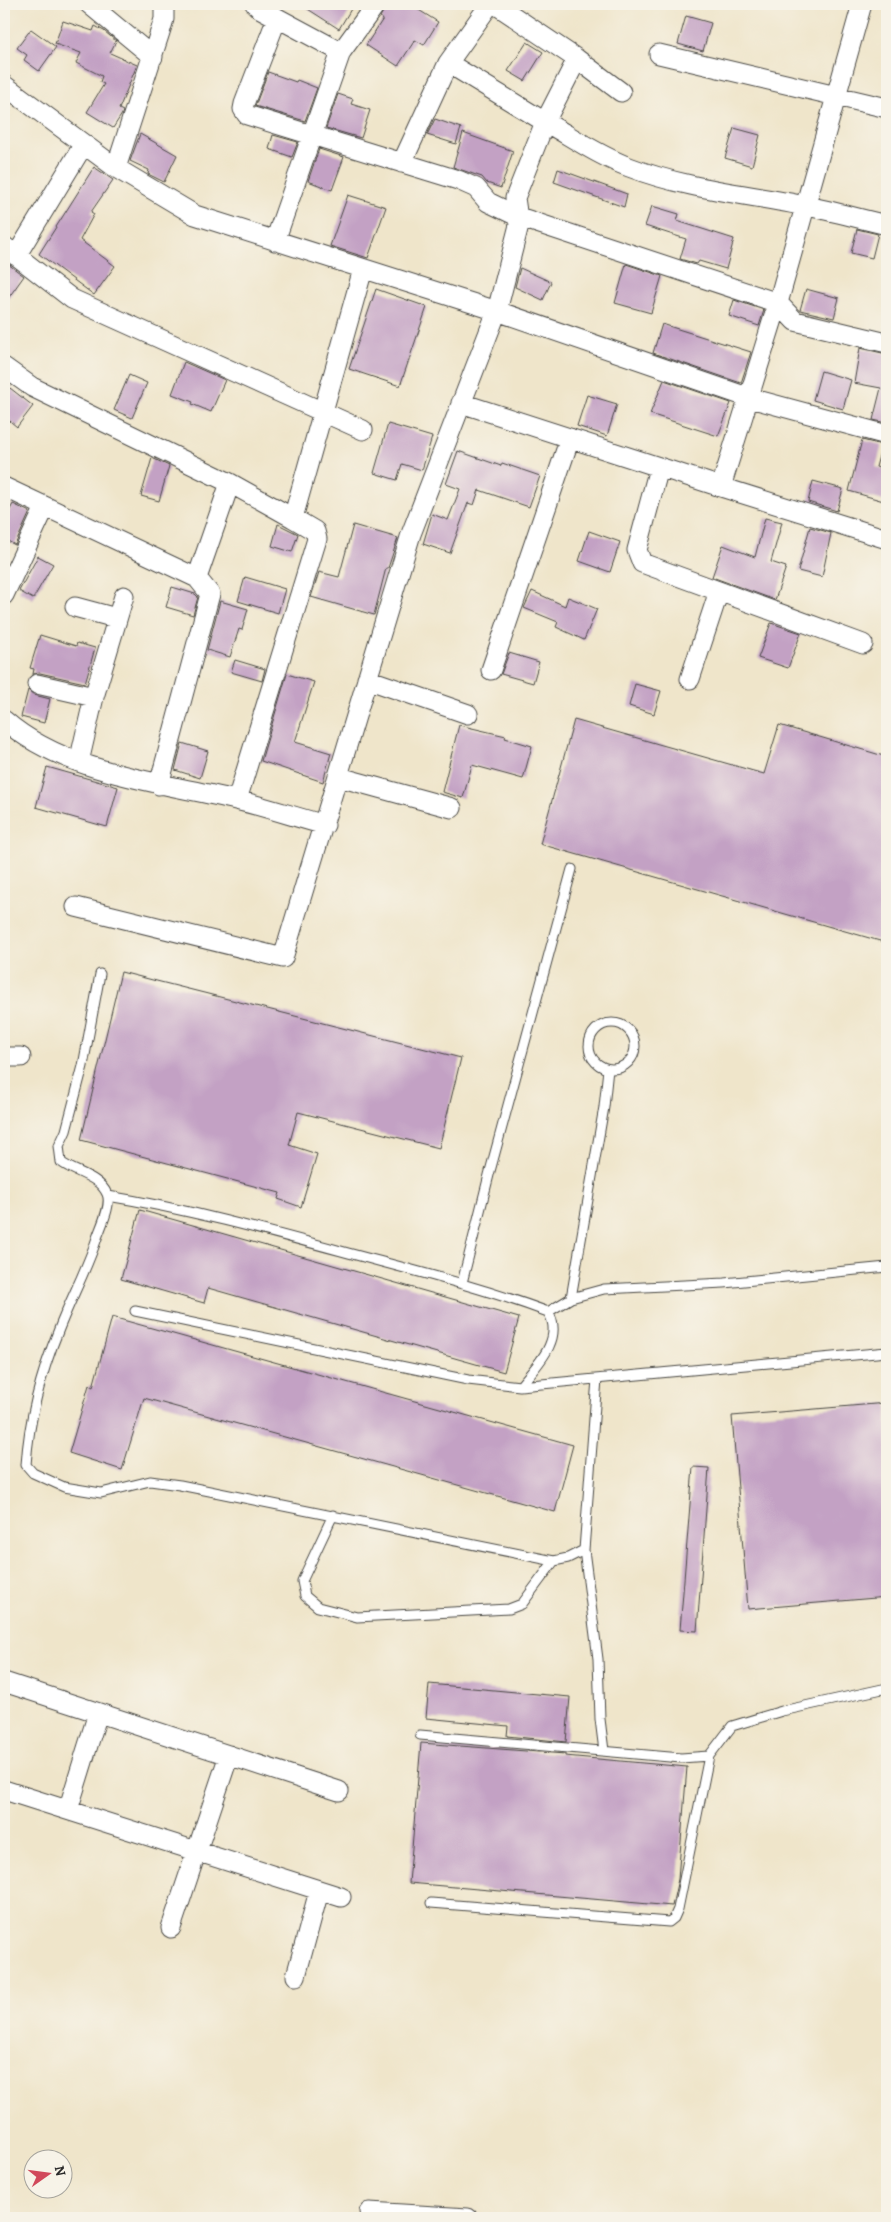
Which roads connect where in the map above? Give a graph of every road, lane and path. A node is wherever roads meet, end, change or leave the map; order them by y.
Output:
1 (89, 4) edge
2 (164, 4) edge
3 (255, 4) edge
4 (376, 4) edge
5 (490, 4) edge
6 (495, 4) edge
7 (862, 4) edge
8 (277, 18) junction
9 (341, 52) junction
10 (660, 54) dead end
11 (153, 57) junction
12 (577, 59) junction
13 (448, 63) junction
14 (4, 84) edge
15 (621, 92) dead end
16 (836, 96) junction
17 (887, 108) edge
18 (546, 122) junction
19 (312, 137) junction
20 (84, 144) junction
21 (402, 163) junction
22 (116, 168) junction
23 (806, 206) junction
24 (519, 216) junction
25 (887, 225) edge
26 (275, 241) junction
27 (10, 251) edge
28 (363, 269) junction
29 (778, 303) junction
30 (497, 311) junction
31 (887, 343) edge
32 (4, 367) edge
33 (750, 398) junction
34 (461, 403) junction
35 (321, 412) junction
36 (364, 430) dead end
37 (887, 435) edge
38 (570, 438) junction
39 (659, 468) junction
40 (230, 484) junction
41 (4, 487) edge
42 (721, 488) junction
43 (45, 508) junction
44 (293, 518) junction
45 (887, 539) edge
46 (197, 578) junction
47 (719, 591) junction
48 (4, 594) edge
49 (124, 596) dead end
50 (74, 607) dead end
51 (116, 618) junction
52 (863, 644) dead end
53 (491, 670) dead end
54 (690, 678) dead end
55 (367, 680) junction
56 (37, 684) dead end
57 (94, 697) junction
58 (468, 714) dead end
59 (4, 720) edge
60 (79, 762) junction
61 (339, 777) junction
62 (159, 785) junction
63 (237, 800) junction
64 (452, 808) dead end
65 (325, 825) junction
66 (572, 869) dead end
67 (76, 907) dead end
68 (100, 974) dead end
69 (608, 1068) junction
70 (108, 1196) junction
71 (887, 1267) edge
72 (462, 1283) junction
73 (571, 1298) junction
74 (135, 1311) dead end
75 (548, 1312) junction
76 (887, 1352) edge
77 (598, 1379) junction
78 (520, 1386) junction
79 (332, 1516) junction
80 (584, 1550) junction
81 (554, 1561) junction
82 (4, 1682) edge
83 (887, 1688) edge
84 (98, 1713) junction
85 (420, 1735) dead end
86 (604, 1751) junction
87 (229, 1755) junction
88 (709, 1756) junction
89 (4, 1790) edge
90 (339, 1791) dead end
91 (68, 1810) junction
92 (197, 1851) junction
93 (319, 1891) junction
94 (340, 1897) dead end
95 (431, 1903) dead end
96 (171, 1928) dead end
97 (296, 1976) dead end
98 (368, 2212) dead end
99 (468, 2218) edge

1 - 11 street
2 - 11 street
3 - 8 street
4 - 9 street
5 - 13 street
6 - 12 street
7 - 16 street
8 - 9 street
8 - 19 street
9 - 19 street
10 - 16 street
11 - 22 street
12 - 15 street
12 - 18 street
13 - 18 street
13 - 21 street
14 - 20 street
16 - 17 street
16 - 23 street
18 - 23 street
18 - 24 street
19 - 21 street
19 - 26 street
20 - 22 street
20 - 27 street
21 - 24 street
22 - 26 street
23 - 25 street
23 - 29 street
24 - 29 street
24 - 30 street
26 - 28 street
27 - 35 street
28 - 30 street
28 - 35 street
29 - 31 street
29 - 33 street
30 - 33 street
30 - 34 street
32 - 40 street
33 - 37 street
33 - 42 street
34 - 38 street
34 - 55 street
35 - 36 street
35 - 44 street
38 - 39 street
38 - 53 street
39 - 42 street
39 - 47 street
40 - 44 street
40 - 46 street
41 - 43 street
42 - 45 street
43 - 46 street
43 - 48 street
44 - 63 street
46 - 62 street
47 - 52 street
47 - 54 street
49 - 51 street
50 - 51 street
51 - 57 street
55 - 58 street
55 - 61 street
56 - 57 street
57 - 60 street
59 - 60 street
60 - 62 street
61 - 64 street
61 - 65 street
62 - 63 street
63 - 65 street
65 - 67 street
66 - 72 lane
68 - 70 lane
69 - 69 lane
69 - 73 lane
70 - 72 lane
70 - 79 lane
71 - 73 lane
72 - 75 lane
73 - 75 lane
74 - 78 lane
75 - 78 lane
76 - 77 lane
77 - 78 lane
77 - 80 lane
79 - 81 lane
79 - 81 lane
80 - 81 lane
80 - 86 lane
82 - 84 street
83 - 88 lane
84 - 87 street
84 - 91 street
85 - 86 lane
86 - 88 lane
87 - 90 street
87 - 92 street
88 - 95 lane
89 - 91 street
91 - 92 street
92 - 93 street
92 - 96 street
93 - 94 street
93 - 97 street
98 - 99 street

